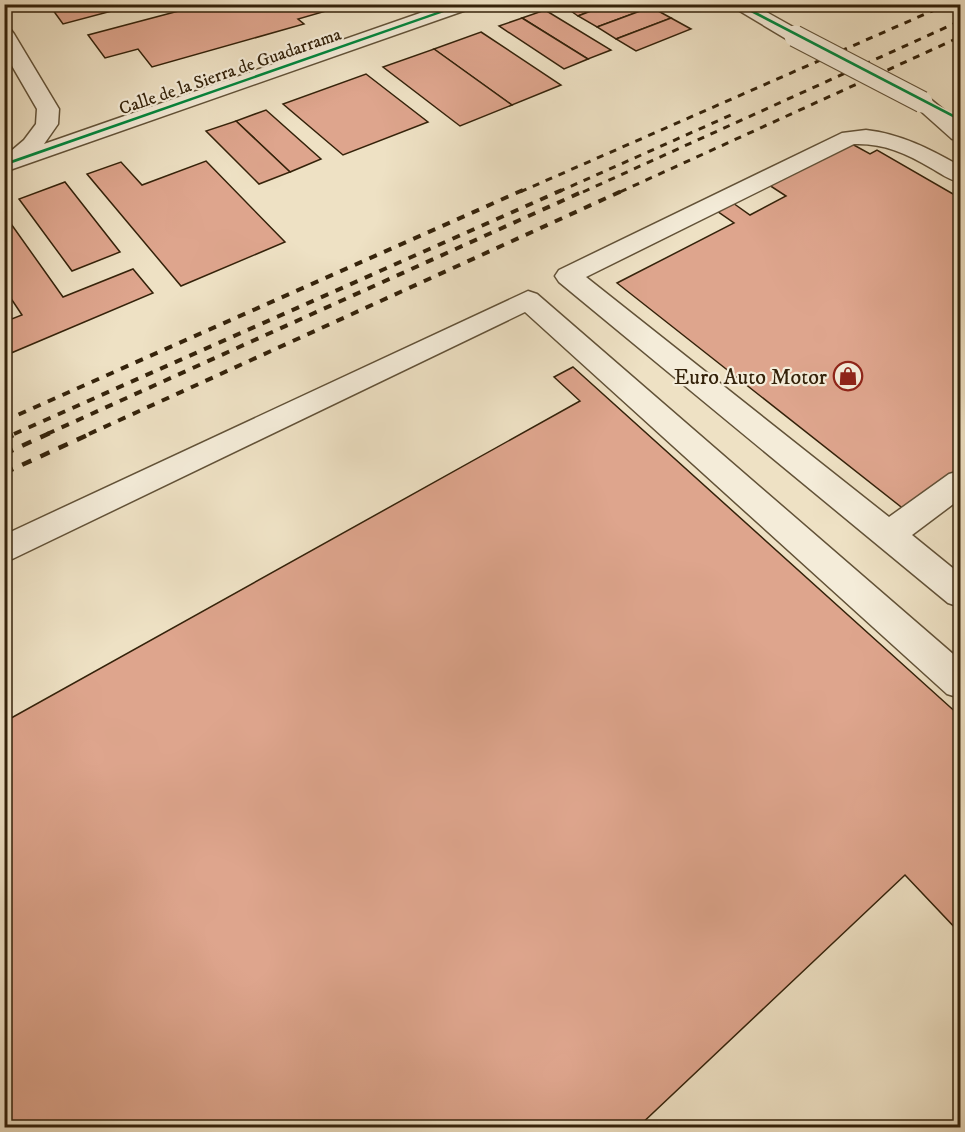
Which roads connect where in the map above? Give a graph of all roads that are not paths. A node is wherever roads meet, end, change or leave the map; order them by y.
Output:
1 (465, 4) edge
2 (737, 4) edge
3 (7, 44) edge
4 (922, 102) junction
5 (64, 114) junction
6 (960, 120) edge
7 (126, 123) junction
8 (960, 134) edge
9 (8, 164) edge
10 (960, 175) edge
11 (960, 483) edge
12 (889, 535) junction
13 (4, 550) edge
14 (956, 581) edge
15 (960, 682) edge

1 - 7 street, Calle de la Sierra de Guadarrama
2 - 4 street, bridge
3 - 5 street
4 - 6 street
4 - 8 street
5 - 7 street
5 - 9 street
7 - 9 street, Calle de la Sierra de Guadarrama
10 - 12 street
11 - 12 street
12 - 14 street
13 - 15 street

